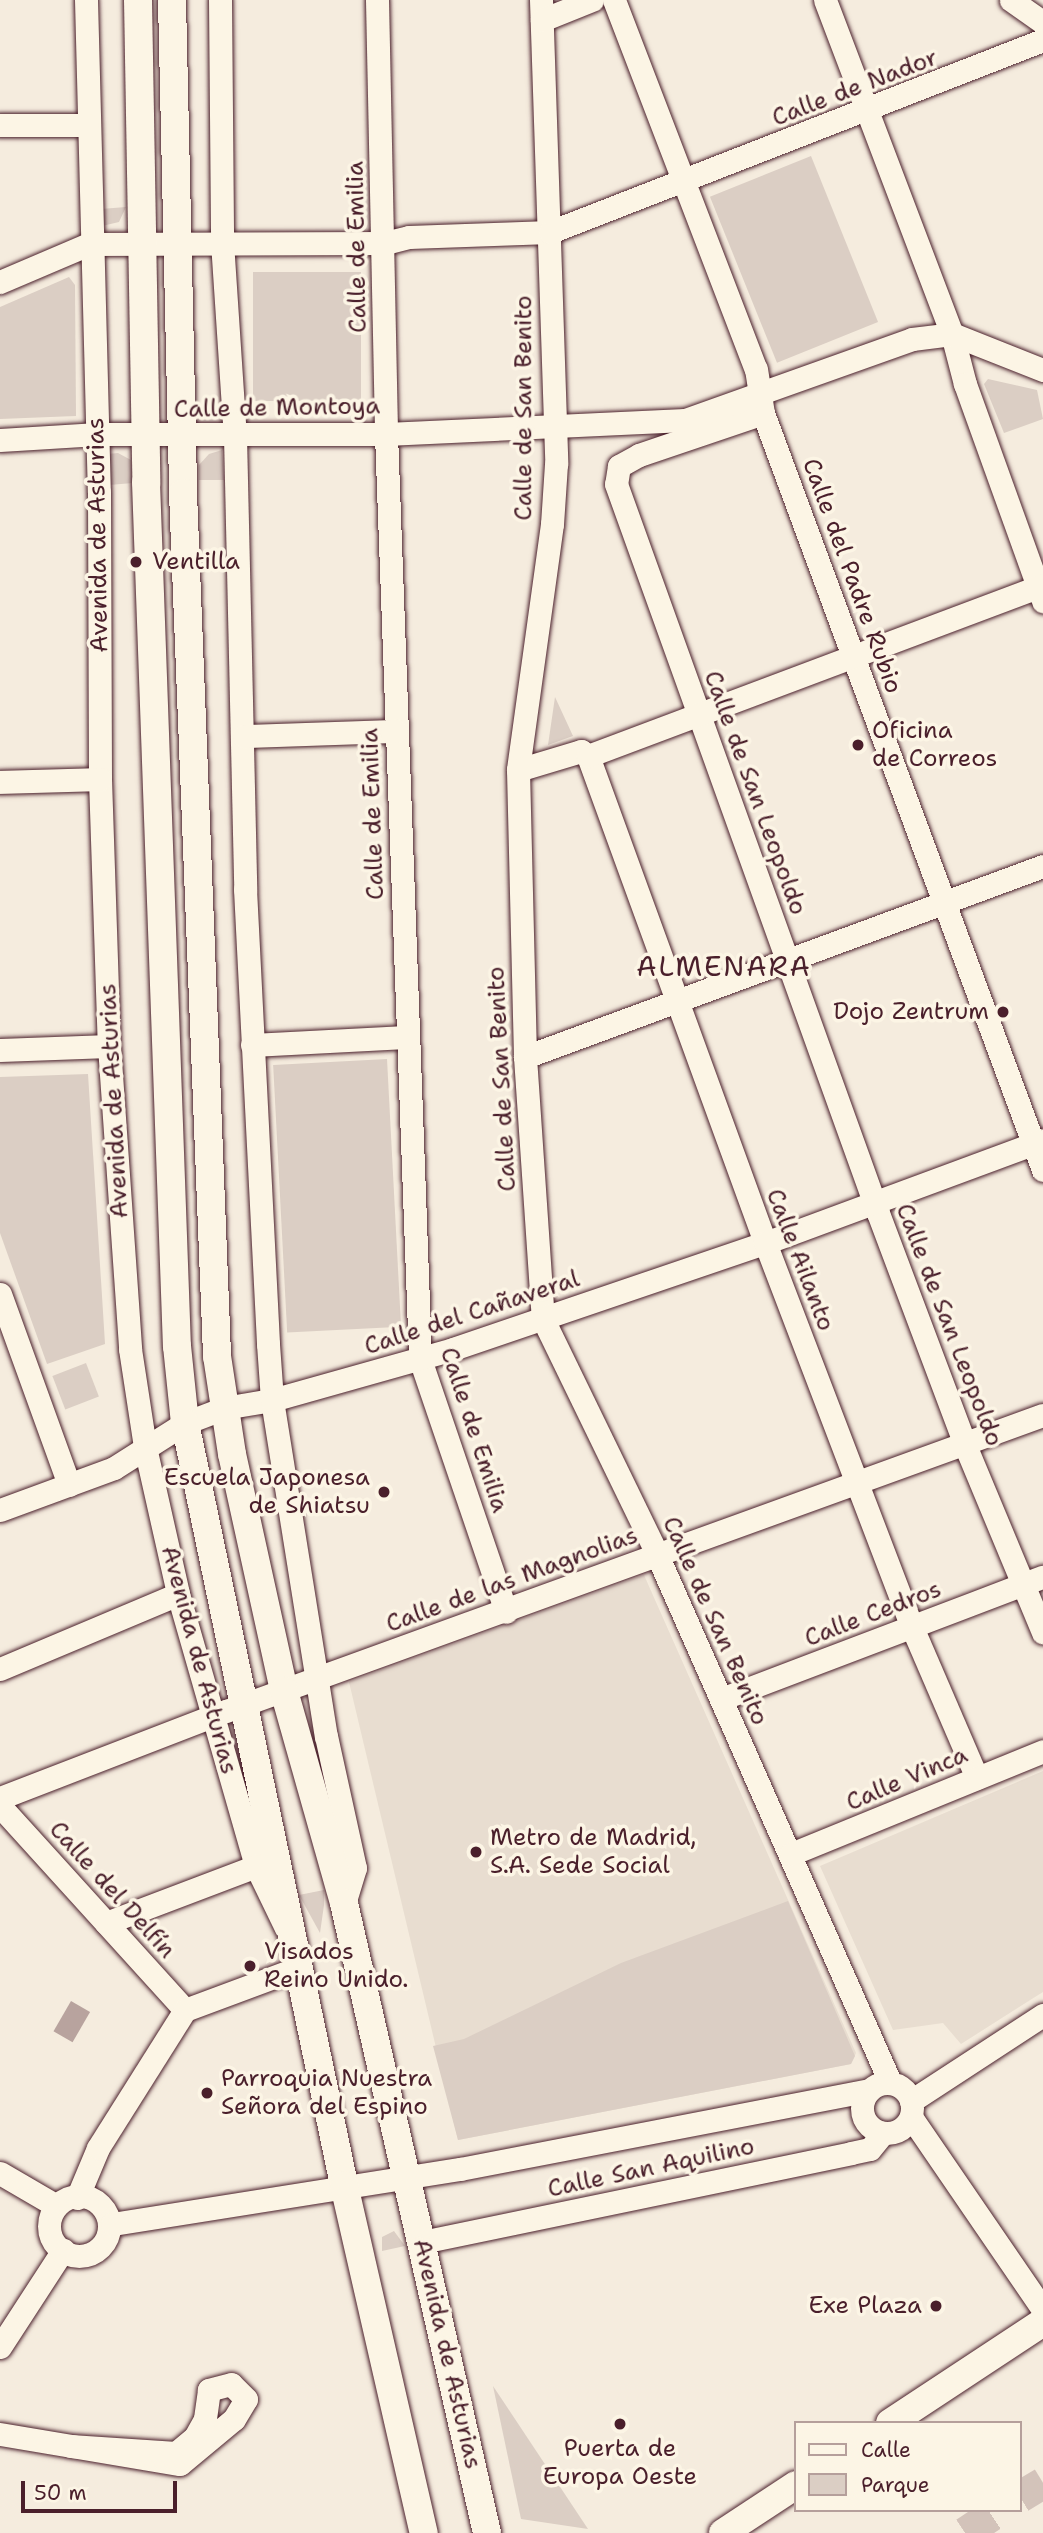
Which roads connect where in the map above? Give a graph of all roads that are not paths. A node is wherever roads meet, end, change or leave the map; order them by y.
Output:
1 (86, 0) edge
2 (138, 0) edge
3 (172, 0) edge
4 (220, 0) edge
5 (377, 0) edge
6 (592, 0) edge
7 (614, 0) edge
8 (825, 0) edge
9 (1011, 0) edge
10 (541, 10) edge
11 (1043, 22) edge
12 (1043, 40) edge
13 (866, 111) junction
14 (0, 125) edge
15 (88, 125) junction
16 (684, 181) junction
17 (550, 232) junction
18 (145, 242) junction
19 (179, 242) junction
20 (222, 242) junction
21 (385, 243) junction
22 (89, 244) junction
23 (0, 282) edge
24 (953, 334) junction
25 (1043, 370) edge
26 (762, 404) junction
27 (555, 425) junction
28 (386, 433) junction
29 (98, 434) junction
30 (145, 435) junction
31 (185, 436) junction
32 (235, 436) junction
33 (0, 440) edge
34 (1041, 591) edge
35 (853, 657) junction
36 (698, 715) junction
37 (396, 732) junction
38 (244, 736) junction
39 (588, 756) junction
40 (518, 770) junction
41 (100, 779) junction
42 (0, 782) edge
43 (1043, 866) edge
44 (945, 900) junction
45 (787, 958) junction
46 (675, 1002) junction
47 (406, 1037) junction
48 (252, 1045) junction
49 (109, 1046) junction
50 (0, 1050) edge
51 (524, 1057) junction
52 (1038, 1142) edge
53 (1043, 1170) edge
54 (875, 1203) junction
55 (765, 1243) junction
56 (0, 1294) edge
57 (543, 1319) junction
58 (420, 1359) junction
59 (272, 1400) junction
60 (224, 1408) junction
61 (1043, 1415) edge
62 (185, 1423) junction
63 (965, 1444) junction
64 (145, 1447) junction
65 (69, 1485) junction
66 (858, 1485) junction
67 (0, 1510) edge
68 (657, 1555) junction
69 (1043, 1577) edge
70 (1021, 1586) junction
71 (178, 1594) junction
72 (506, 1612) junction
73 (912, 1627) junction
74 (1043, 1632) edge
75 (0, 1669) edge
76 (318, 1680) junction
77 (284, 1691) junction
78 (721, 1699) junction
79 (242, 1705) junction
80 (215, 1716) junction
81 (1043, 1751) edge
82 (977, 1778) junction
83 (0, 1798) edge
84 (0, 1806) edge
85 (791, 1854) junction
86 (256, 1866) junction
87 (344, 1903) junction
88 (106, 1923) junction
89 (290, 1934) junction
90 (298, 1968) junction
91 (185, 2010) junction
92 (1043, 2015) edge
93 (880, 2086) junction
94 (911, 2109) junction
95 (883, 2133) junction
96 (0, 2173) edge
97 (405, 2175) junction
98 (344, 2185) junction
99 (77, 2198) junction
100 (55, 2205) junction
101 (112, 2224) junction
102 (422, 2242) junction
103 (63, 2250) junction
104 (1043, 2311) edge
105 (1043, 2322) edge
106 (0, 2347) edge
107 (893, 2421) edge
108 (0, 2434) edge
109 (70, 2446) junction
110 (794, 2486) edge
111 (424, 2533) edge
112 (487, 2533) edge
113 (723, 2533) edge

1 - 15 street, Avenida de Asturias
2 - 18 main road, Avenida de Asturias
3 - 19 main road, Avenida de Asturias
4 - 20 street
5 - 21 street, Calle de Emilia
6 - 10 street
7 - 16 street, Calle del Padre Rubio
8 - 13 street
9 - 11 street
10 - 17 street, Calle de San Benito
12 - 13 street, Calle de Nador
13 - 16 street, Calle de Nador
13 - 24 street
14 - 15 street
15 - 22 street, Avenida de Asturias
16 - 17 street, Calle de Nador
16 - 26 street, Calle del Padre Rubio
17 - 21 street, Calle de Nador
17 - 27 street, Calle de San Benito
18 - 19 street
18 - 22 street
18 - 30 main road, Avenida de Asturias
19 - 20 street
19 - 31 main road, Avenida de Asturias
20 - 21 street, Calle de Nador
20 - 32 street
21 - 28 street, Calle de Emilia
22 - 23 street
22 - 29 street, Avenida de Asturias
24 - 25 street
24 - 26 street
24 - 34 street
26 - 27 street, Calle de Montoya
26 - 35 street, Calle del Padre Rubio
26 - 36 street, Calle de San Leopoldo
27 - 28 street, Calle de Montoya
27 - 40 street, Calle de San Benito
28 - 32 street, Calle de Montoya
28 - 37 street, Calle de Emilia
29 - 30 street, Calle de Montoya
29 - 33 street, Calle de Montoya
29 - 41 street, Avenida de Asturias
30 - 31 street, Calle de Montoya
30 - 62 main road, Avenida de Asturias
31 - 32 street, Calle de Montoya
31 - 60 main road, Avenida de Asturias
32 - 38 street
34 - 35 street
35 - 36 street
35 - 44 street, Calle del Padre Rubio
36 - 39 street
36 - 45 street, Calle de San Leopoldo
37 - 38 street
37 - 47 street, Calle de Emilia
38 - 48 street
39 - 40 street
39 - 46 street, Calle Ailanto
40 - 51 street, Calle de San Benito
41 - 42 street
41 - 49 street, Avenida de Asturias
43 - 44 street
44 - 45 street
44 - 52 street, Calle del Padre Rubio
45 - 46 street
45 - 54 street, Calle de San Leopoldo
46 - 51 street
46 - 55 street, Calle Ailanto
47 - 48 street
47 - 58 street, Calle de Emilia
48 - 59 street
49 - 50 street
49 - 64 street, Avenida de Asturias
51 - 57 street, Calle de San Benito
52 - 53 street, Calle del Padre Rubio
52 - 54 street, Calle del Cañaveral
54 - 55 street, Calle del Cañaveral
54 - 63 street, Calle de San Leopoldo
55 - 57 street, Calle del Cañaveral
55 - 66 street, Calle Ailanto
56 - 65 street
57 - 58 street, Calle del Cañaveral
57 - 68 street, Calle de San Benito
58 - 59 street, Calle del Cañaveral
58 - 72 street, Calle de Emilia
59 - 60 street, Calle del Cañaveral
59 - 76 street
60 - 62 street, Calle del Cañaveral
60 - 77 main road, Avenida de Asturias
61 - 63 street, Calle de las Magnolias
62 - 64 street, Calle del Cañaveral
62 - 79 main road, Avenida de Asturias
63 - 66 street, Calle de las Magnolias
63 - 70 street, Calle de San Leopoldo
64 - 65 street, Calle del Cañaveral
64 - 71 street, Avenida de Asturias
65 - 67 street, Calle del Cañaveral
66 - 68 street, Calle de las Magnolias
66 - 73 street, Calle Ailanto
68 - 72 street, Calle de las Magnolias
68 - 78 street, Calle de San Benito
69 - 70 street, Calle Cedros
70 - 73 street, Calle Cedros
70 - 74 street, Calle de San Leopoldo
71 - 75 street
71 - 80 street, Avenida de Asturias
72 - 76 street, Calle de las Magnolias
73 - 78 street, Calle Cedros
73 - 82 street, Calle Ailanto
76 - 77 street, Calle de las Magnolias
76 - 87 street
77 - 79 street, Calle de las Magnolias
77 - 87 main road, Avenida de Asturias
78 - 85 street, Calle de San Benito
79 - 80 street, Calle de las Magnolias
79 - 89 main road, Avenida de Asturias
80 - 83 street, Calle de las Magnolias
80 - 86 street, Avenida de Asturias
81 - 82 street, Calle Vinca
82 - 85 street, Calle Vinca
84 - 88 street, Calle del Delfín
85 - 93 street, Calle de San Benito
86 - 88 street
86 - 89 street, Avenida de Asturias
87 - 97 main road, Avenida de Asturias
88 - 91 street, Calle del Delfín
89 - 90 main road, Avenida de Asturias
90 - 91 street
90 - 98 main road, Avenida de Asturias
91 - 99 street
92 - 94 street
93 - 94 street
93 - 95 street
93 - 97 street, Calle San Aquilino
94 - 95 street
94 - 104 street
95 - 102 street, Calle San Aquilino
96 - 100 street
97 - 98 street
97 - 102 main road, Avenida de Asturias
98 - 101 street
98 - 111 main road, Avenida de Asturias
99 - 100 street
99 - 101 street
100 - 103 street
101 - 103 street
102 - 112 main road, Avenida de Asturias
103 - 106 street
105 - 107 main road
108 - 109 street
109 - 109 street
110 - 113 main road

